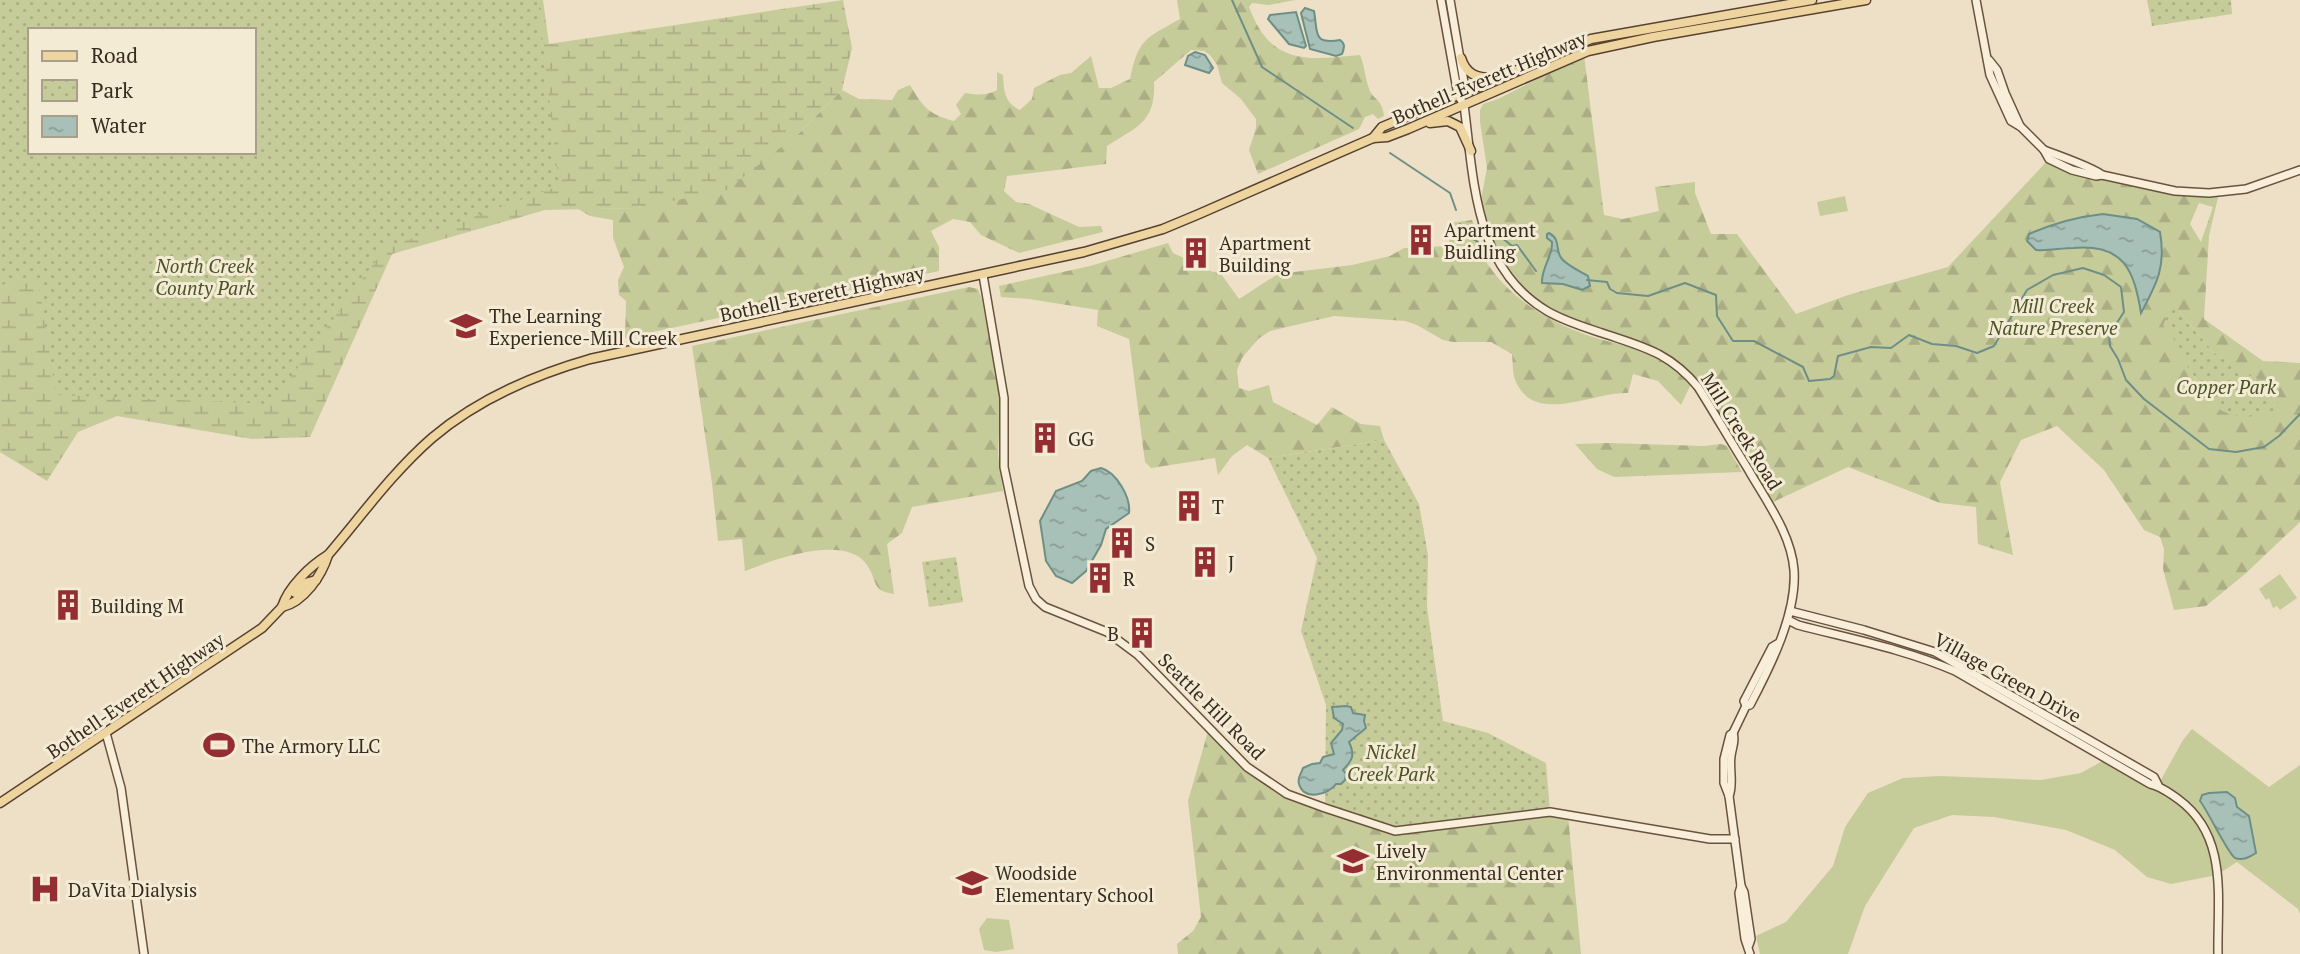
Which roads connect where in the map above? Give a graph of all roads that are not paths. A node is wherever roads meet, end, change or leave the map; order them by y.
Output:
1 (1441, 0) edge
2 (1450, 0) edge
3 (1812, 0) edge
4 (1866, 0) edge
5 (1976, 0) edge
6 (1704, 24) junction
7 (1461, 58) junction
8 (1499, 77) junction
9 (1462, 93) junction
10 (1464, 105) junction
11 (1420, 124) junction
12 (1373, 138) junction
13 (1471, 151) junction
14 (2300, 170) edge
15 (983, 275) junction
16 (328, 555) junction
17 (282, 607) junction
18 (1789, 616) junction
19 (106, 733) junction
20 (2158, 785) junction
21 (0, 803) edge
22 (1735, 839) junction
23 (144, 954) edge
24 (1750, 954) edge
25 (2218, 954) edge

1 - 9 street
2 - 7 street
3 - 6 main road, Bothell-Everett Highway
4 - 6 main road, Bothell-Everett Highway
5 - 14 street
6 - 8 main road, Bothell-Everett Highway
6 - 10 main road, Bothell-Everett Highway
7 - 8 main road
7 - 9 street
8 - 9 main road, Bothell-Everett Highway
9 - 10 street, Mill Creek Road
9 - 12 main road, Bothell-Everett Highway
10 - 11 main road, Bothell-Everett Highway
10 - 13 street, Mill Creek Road
11 - 12 main road, Bothell-Everett Highway
11 - 13 main road
12 - 15 main road, Bothell-Everett Highway
13 - 18 street, Mill Creek Road
15 - 16 main road, Bothell-Everett Highway
15 - 22 street, Seattle Hill Road
16 - 17 main road, Bothell-Everett Highway
16 - 17 main road, Bothell-Everett Highway
17 - 19 main road, Bothell-Everett Highway
18 - 20 street, Village Green Drive
18 - 20 street, Village Green Drive
18 - 22 street, Mill Creek Road
19 - 21 main road, Bothell-Everett Highway
19 - 23 street
20 - 25 street, Village Green Drive
22 - 24 street

